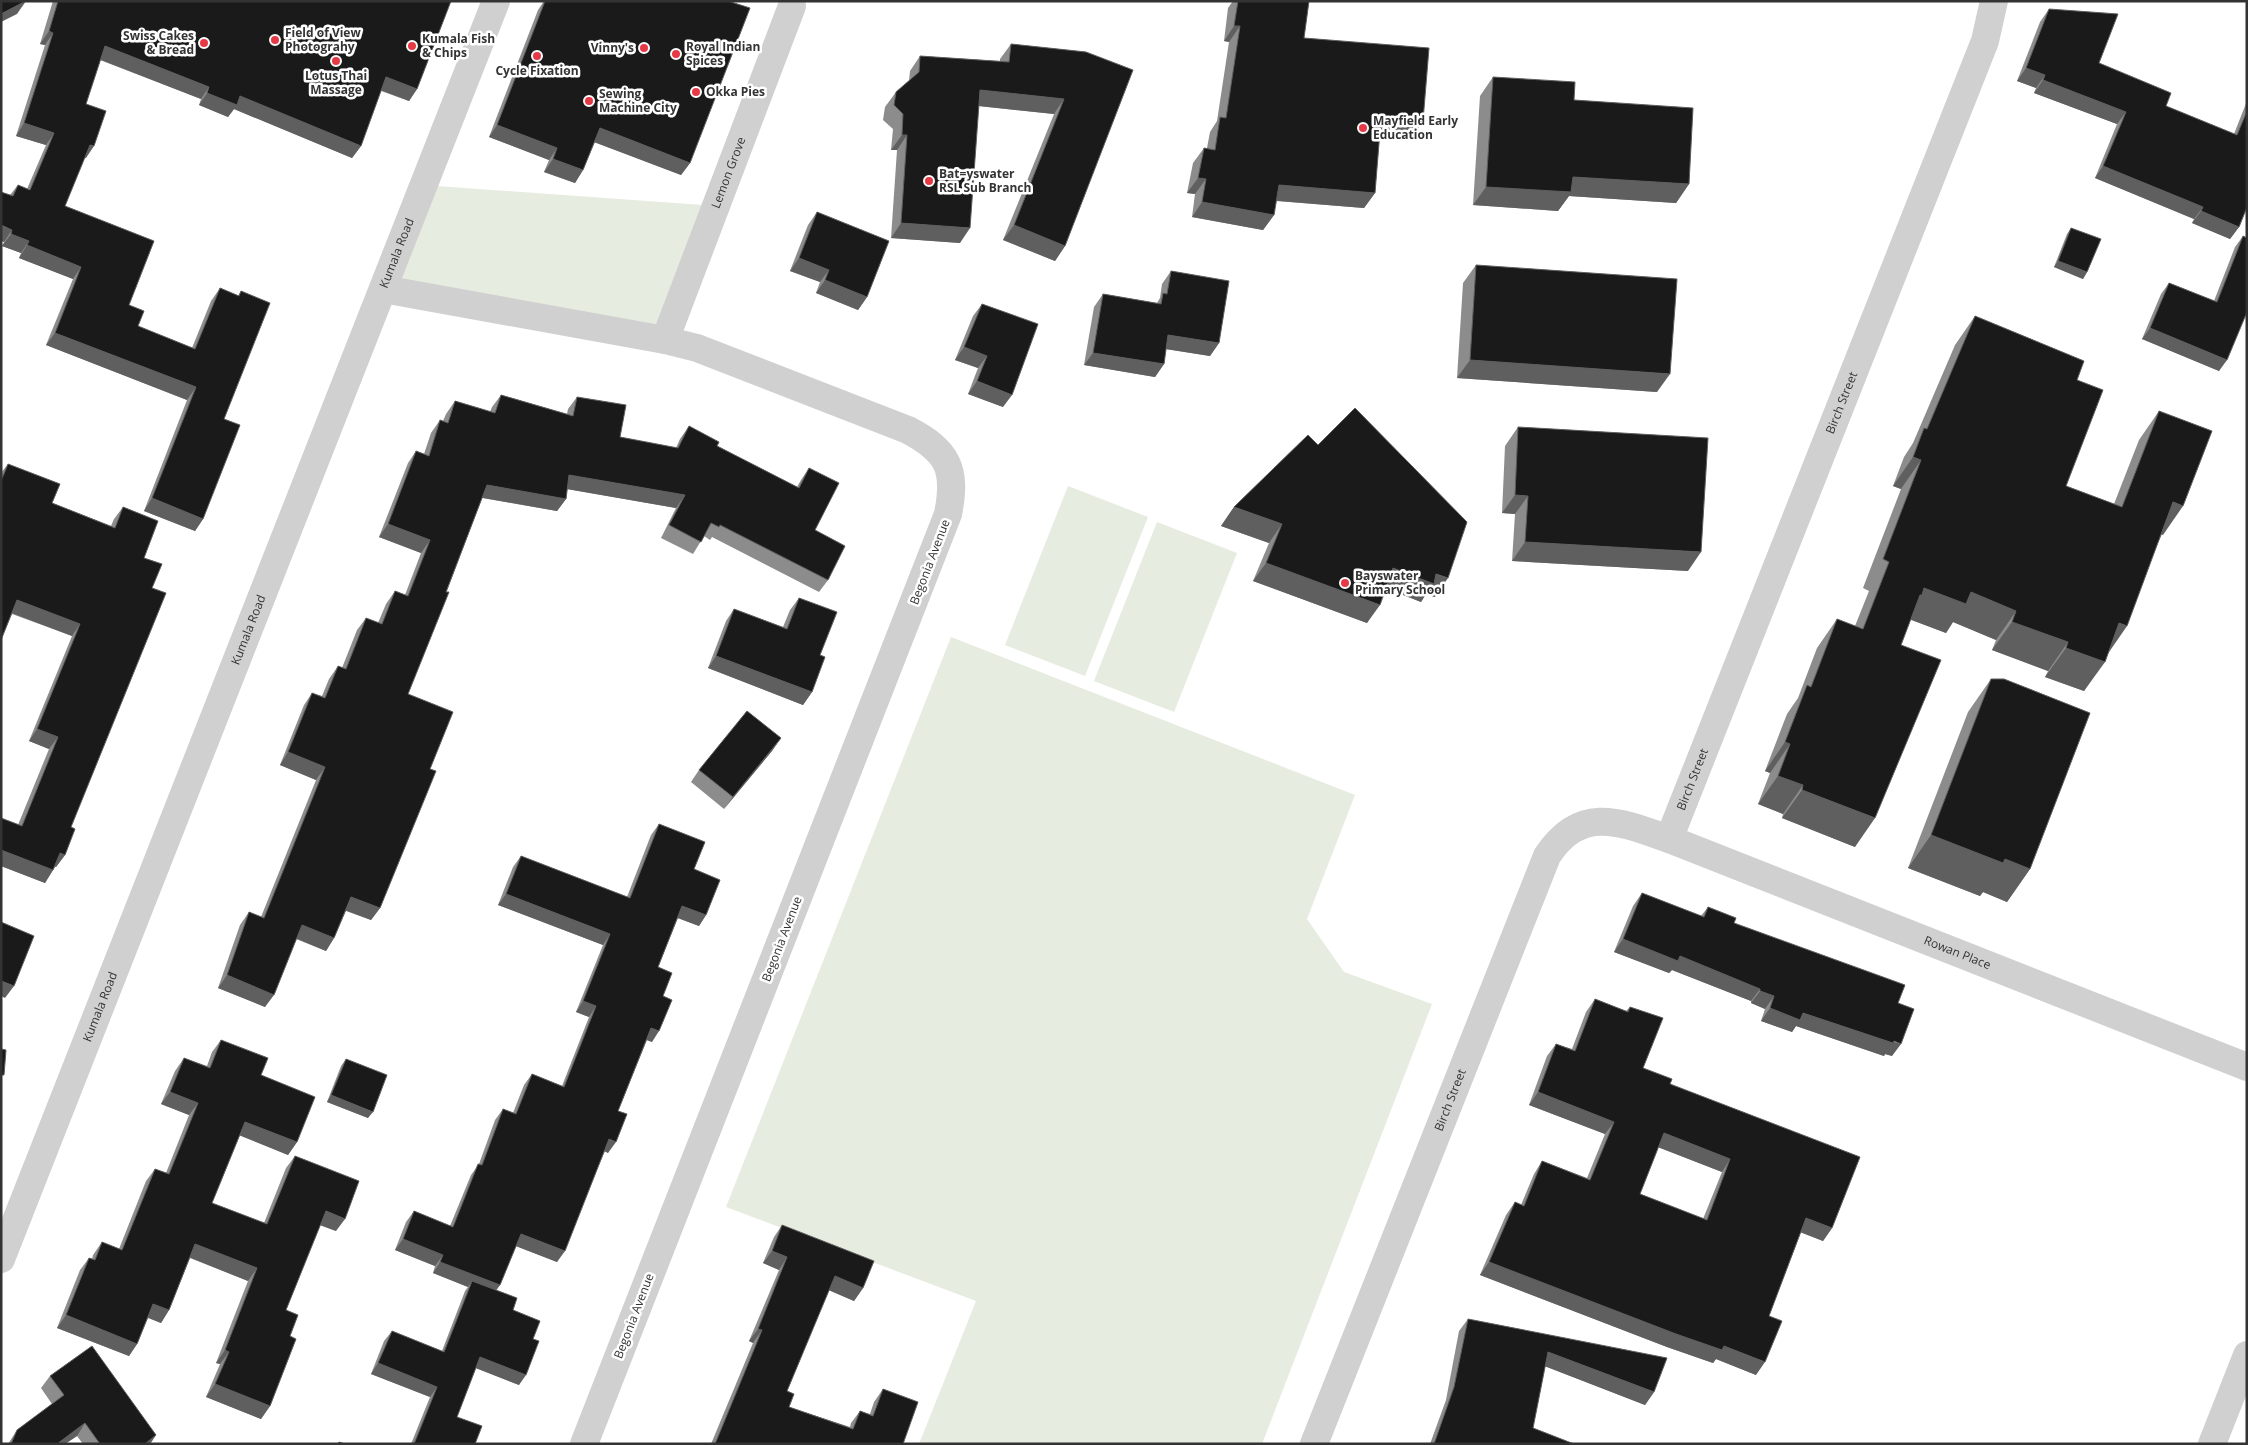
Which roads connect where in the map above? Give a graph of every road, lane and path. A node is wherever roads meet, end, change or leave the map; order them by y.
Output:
1 (496, 1) edge
2 (1994, 1) edge
3 (792, 6) dead end
4 (383, 289) junction
5 (665, 340) junction
6 (1669, 839) junction
7 (2247, 1067) edge
8 (1, 1260) edge
9 (2247, 1355) edge
10 (584, 1444) edge
11 (1314, 1444) edge
12 (2212, 1444) edge

1 - 4 street, Kumala Road
2 - 6 street, Birch Street
3 - 5 street, Lemon Grove
4 - 5 street
4 - 8 street, Kumala Road
5 - 10 street, Begonia Avenue
6 - 7 street, Rowan Place
6 - 11 street, Birch Street
9 - 12 street

